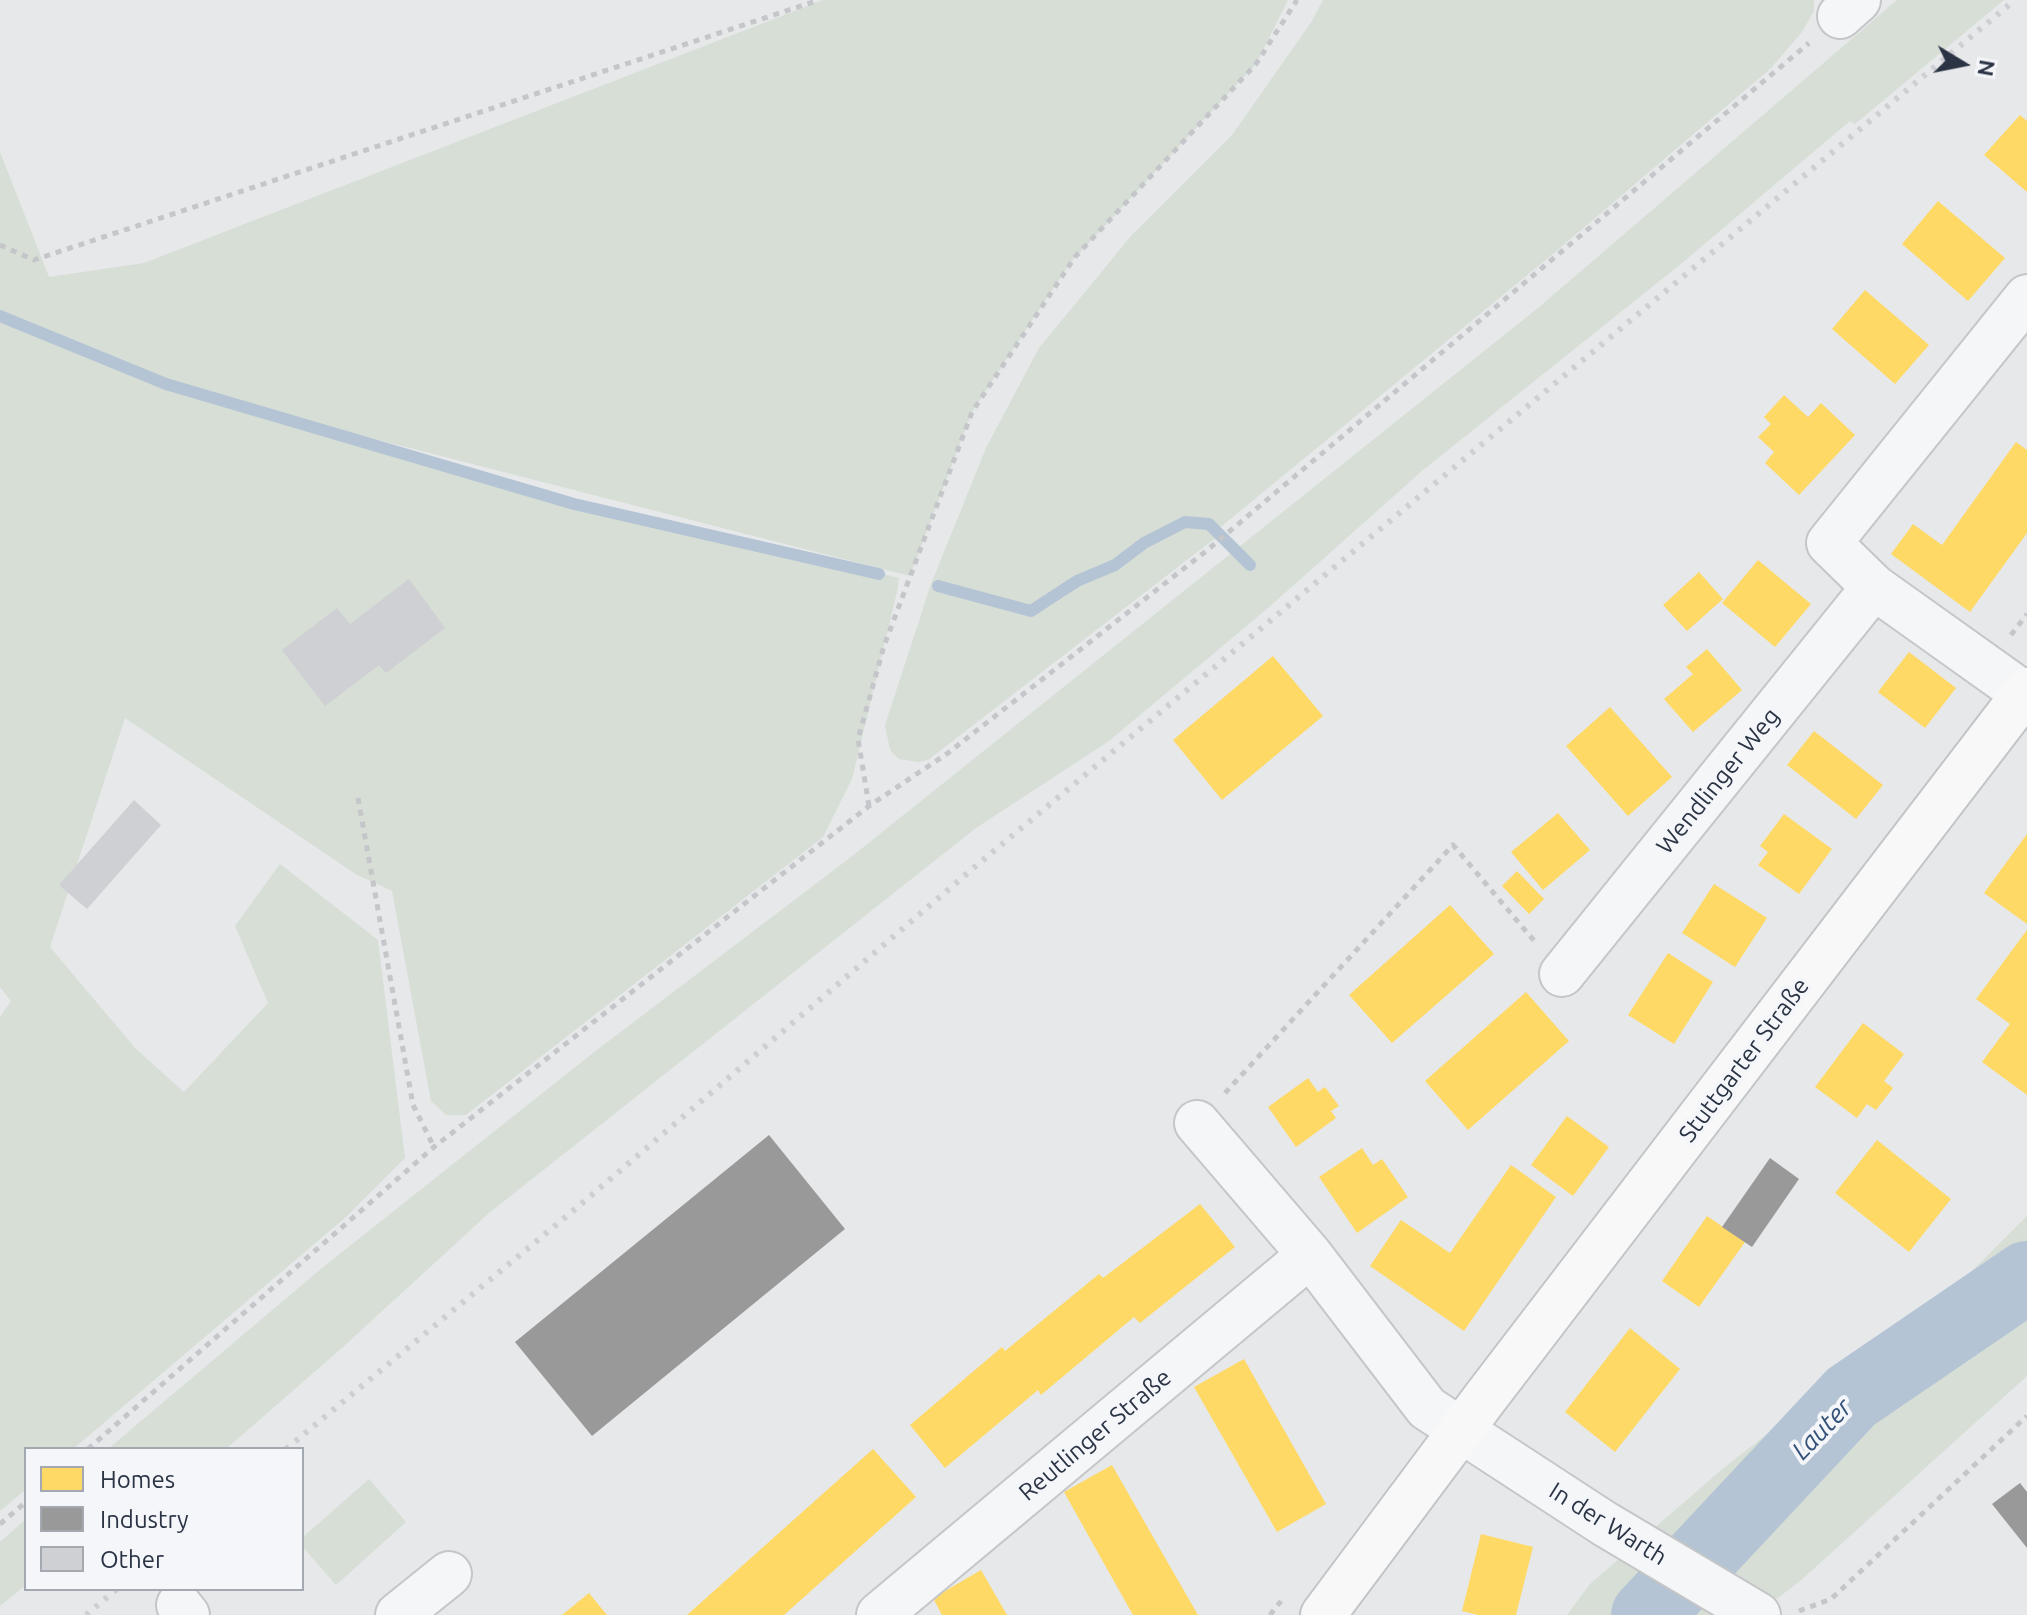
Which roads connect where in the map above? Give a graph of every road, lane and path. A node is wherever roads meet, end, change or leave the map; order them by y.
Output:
1 (819, 0) edge
2 (1297, 0) edge
3 (1849, 8) edge
4 (0, 245) edge
5 (2027, 297) edge
6 (1874, 587) junction
7 (2026, 694) edge
8 (358, 798) dead end
9 (869, 806) junction
10 (1562, 974) joint
11 (1197, 1123) joint
12 (434, 1147) junction
13 (1310, 1255) junction
14 (2027, 1416) edge
15 (1460, 1430) junction
16 (90, 1447) edge
17 (24, 1504) edge
18 (0, 1524) edge
19 (449, 1574) dead end
20 (398, 1615) edge
21 (879, 1615) edge
22 (1323, 1615) edge
23 (1758, 1615) edge
24 (1787, 1615) edge

1 - 4 path
2 - 9 path
3 - 9 path
5 - 6 street
6 - 7 street
6 - 10 street, Wendlinger Weg
7 - 15 main road, Stuttgarter Straße
8 - 12 path
9 - 12 path
10 - 11 path
11 - 13 street
12 - 16 path
13 - 15 street
13 - 21 street, Reutlinger Straße
14 - 24 path
15 - 22 main road, Stuttgarter Straße
15 - 23 street, In der Warth
17 - 18 path
19 - 20 street

